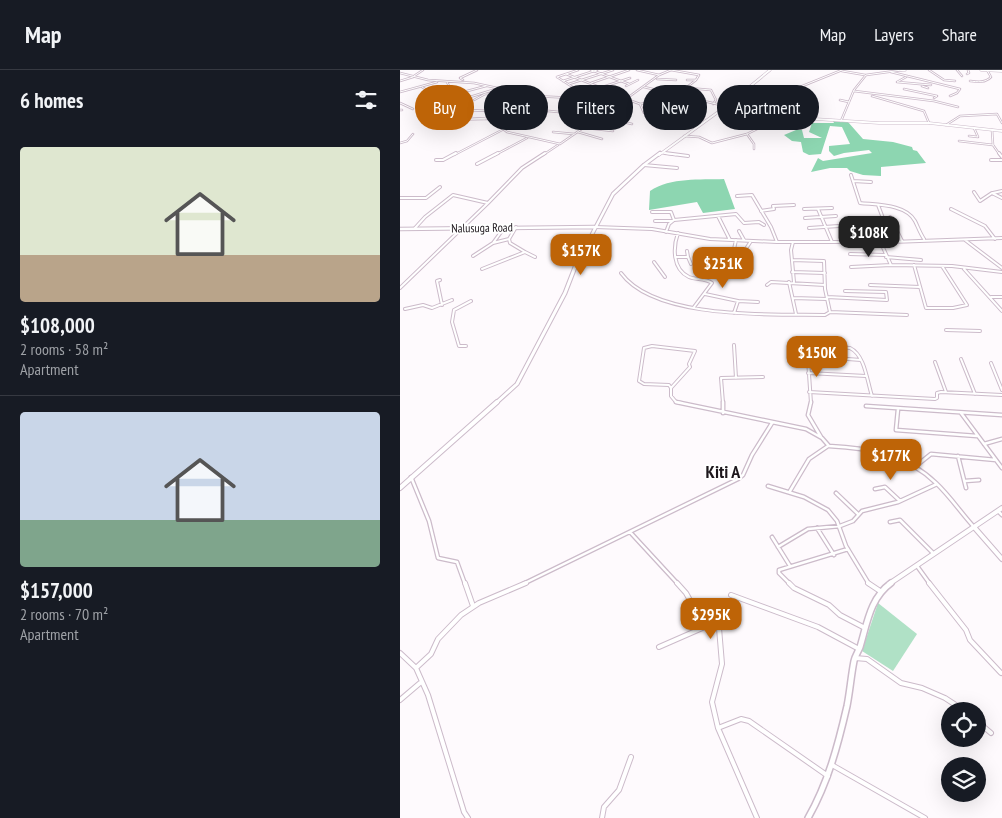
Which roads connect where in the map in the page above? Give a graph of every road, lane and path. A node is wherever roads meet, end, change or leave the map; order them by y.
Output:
1 (422, 70) edge
2 (477, 70) edge
3 (578, 70) edge
4 (591, 70) edge
5 (595, 70) edge
6 (613, 70) edge
7 (629, 70) edge
8 (637, 70) edge
9 (671, 70) edge
10 (770, 70) edge
11 (842, 70) edge
12 (903, 70) edge
13 (929, 70) edge
14 (957, 70) edge
15 (968, 70) edge
16 (981, 70) edge
17 (987, 70) edge
18 (994, 70) edge
19 (1002, 71) edge
20 (891, 72) junction
21 (400, 73) edge
22 (566, 74) junction
23 (602, 74) junction
24 (967, 74) dead end
25 (660, 75) junction
26 (865, 75) junction
27 (908, 76) junction
28 (962, 76) dead end
29 (413, 77) junction
30 (574, 77) junction
31 (610, 77) junction
32 (630, 78) dead end
33 (655, 79) junction
34 (563, 80) junction
35 (582, 80) junction
36 (619, 80) junction
37 (638, 80) dead end
38 (676, 80) dead end
39 (687, 80) dead end
40 (696, 80) junction
41 (400, 81) edge
42 (438, 81) junction
43 (446, 81) junction
44 (955, 81) dead end
45 (970, 81) dead end
46 (465, 82) junction
47 (904, 83) junction
48 (570, 84) joint
49 (590, 84) junction
50 (629, 84) joint
51 (427, 85) edge
52 (448, 85) edge
53 (487, 85) edge
54 (593, 85) edge
55 (605, 85) edge
56 (648, 85) edge
57 (691, 85) edge
58 (752, 85) edge
59 (805, 85) edge
60 (918, 85) junction
61 (931, 85) dead end
62 (928, 88) dead end
63 (415, 89) edge
64 (904, 89) dead end
65 (915, 89) dead end
66 (707, 90) edge
67 (854, 91) junction
68 (400, 92) edge
69 (861, 93) junction
70 (484, 95) edge
71 (950, 96) dead end
72 (934, 99) junction
73 (474, 100) dead end
74 (840, 100) dead end
75 (633, 102) edge
76 (849, 102) junction
77 (400, 103) edge
78 (707, 103) edge
79 (640, 104) junction
80 (643, 104) edge
81 (713, 104) junction
82 (643, 105) edge
83 (717, 105) edge
84 (406, 106) junction
85 (958, 107) dead end
86 (413, 108) dead end
87 (401, 109) edge
88 (643, 111) edge
89 (490, 119) joint
90 (819, 119) edge
91 (840, 121) junction
92 (929, 123) junction
93 (1002, 123) edge
94 (946, 125) junction
95 (974, 128) junction
96 (504, 130) joint
97 (582, 130) edge
98 (604, 130) edge
99 (692, 130) edge
100 (750, 130) edge
101 (992, 130) junction
102 (613, 131) dead end
103 (1002, 131) edge
104 (553, 132) dead end
105 (578, 132) junction
106 (413, 134) dead end
107 (575, 134) junction
108 (747, 134) junction
109 (684, 136) junction
110 (969, 136) dead end
111 (528, 137) junction
112 (602, 139) dead end
113 (959, 141) dead end
114 (400, 143) edge
115 (560, 144) junction
116 (993, 145) junction
117 (754, 149) dead end
118 (662, 153) junction
119 (688, 156) dead end
120 (1002, 157) edge
121 (436, 160) dead end
122 (992, 160) dead end
123 (1002, 160) edge
124 (477, 164) dead end
125 (644, 165) junction
126 (677, 168) dead end
127 (851, 176) dead end
128 (854, 181) junction
129 (871, 182) dead end
130 (440, 187) dead end
131 (1002, 191) edge
132 (974, 192) dead end
133 (993, 193) junction
134 (737, 195) dead end
135 (400, 198) edge
136 (1002, 198) edge
137 (488, 202) junction
138 (794, 205) dead end
139 (878, 205) junction
140 (832, 208) dead end
141 (804, 209) dead end
142 (818, 209) junction
143 (951, 209) dead end
144 (761, 211) junction
145 (652, 212) dead end
146 (718, 216) junction
147 (836, 216) dead end
148 (820, 217) junction
149 (890, 217) dead end
150 (806, 218) dead end
151 (655, 221) dead end
152 (673, 221) junction
153 (764, 225) dead end
154 (838, 226) dead end
155 (516, 227) junction
156 (825, 227) junction
157 (463, 228) junction
158 (504, 228) junction
159 (594, 228) junction
160 (809, 228) dead end
161 (400, 229) edge
162 (415, 229) junction
163 (739, 231) dead end
164 (666, 232) junction
165 (678, 233) junction
166 (1002, 238) edge
167 (510, 239) junction
168 (964, 239) junction
169 (995, 239) junction
170 (730, 240) junction
171 (736, 240) junction
172 (744, 240) junction
173 (925, 240) junction
174 (751, 241) junction
175 (880, 241) junction
176 (902, 241) junction
177 (777, 242) junction
178 (794, 242) junction
179 (832, 242) junction
180 (892, 242) junction
181 (492, 243) junction
182 (687, 251) dead end
183 (525, 252) junction
184 (850, 254) dead end
185 (473, 256) dead end
186 (886, 256) junction
187 (676, 257) junction
188 (688, 257) junction
189 (535, 258) dead end
190 (740, 258) dead end
191 (792, 260) junction
192 (921, 260) dead end
193 (654, 262) dead end
194 (731, 263) dead end
195 (691, 264) dead end
196 (891, 265) junction
197 (914, 265) junction
198 (942, 266) junction
199 (851, 267) dead end
200 (963, 268) junction
201 (1002, 268) edge
202 (482, 269) dead end
203 (792, 272) junction
204 (1002, 272) edge
205 (621, 273) dead end
206 (825, 273) junction
207 (665, 277) dead end
208 (440, 280) dead end
209 (788, 282) junction
210 (794, 282) junction
211 (825, 285) junction
212 (870, 285) dead end
213 (767, 286) dead end
214 (920, 287) junction
215 (400, 288) edge
216 (845, 291) dead end
217 (705, 294) junction
218 (990, 297) junction
219 (1002, 297) edge
220 (794, 298) junction
221 (827, 298) junction
222 (452, 300) dead end
223 (471, 301) dead end
224 (738, 301) junction
225 (758, 302) dead end
226 (442, 305) junction
227 (694, 307) junction
228 (404, 309) dead end
229 (698, 309) dead end
230 (1002, 310) edge
231 (830, 312) junction
232 (734, 313) junction
233 (796, 314) junction
234 (907, 315) dead end
235 (946, 330) dead end
236 (980, 331) dead end
237 (734, 345) dead end
238 (466, 346) dead end
239 (808, 356) junction
240 (961, 359) dead end
241 (861, 360) junction
242 (935, 362) dead end
243 (991, 363) dead end
244 (808, 373) junction
245 (866, 376) junction
246 (736, 378) junction
247 (763, 378) dead end
248 (671, 388) junction
249 (1002, 390) edge
250 (809, 392) junction
251 (946, 392) junction
252 (975, 394) junction
253 (1002, 395) edge
254 (872, 396) junction
255 (866, 406) dead end
256 (898, 409) junction
257 (724, 412) junction
258 (962, 413) junction
259 (1002, 415) edge
260 (772, 423) junction
261 (977, 436) junction
262 (822, 438) junction
263 (1002, 439) edge
264 (984, 444) junction
265 (829, 446) junction
266 (958, 456) junction
267 (996, 460) junction
268 (916, 466) junction
269 (1002, 468) edge
270 (411, 477) junction
271 (979, 480) dead end
272 (965, 481) junction
273 (937, 484) junction
274 (768, 486) dead end
275 (400, 488) edge
276 (966, 488) dead end
277 (875, 489) dead end
278 (790, 491) junction
279 (836, 493) dead end
280 (900, 501) junction
281 (1001, 511) edge
282 (858, 514) junction
283 (890, 522) dead end
284 (840, 526) junction
285 (974, 527) junction
286 (817, 528) junction
287 (630, 532) junction
288 (772, 537) dead end
289 (778, 547) junction
290 (848, 550) junction
291 (933, 553) junction
292 (834, 555) junction
293 (1002, 559) edge
294 (916, 565) junction
295 (790, 566) junction
296 (880, 591) junction
297 (731, 596) dead end
298 (473, 606) junction
299 (708, 626) junction
300 (865, 628) junction
301 (659, 647) dead end
302 (859, 650) junction
303 (400, 653) edge
304 (854, 658) junction
305 (417, 667) junction
306 (1001, 674) edge
307 (420, 683) junction
308 (400, 700) edge
309 (951, 702) edge
310 (718, 728) junction
311 (986, 729) edge
312 (991, 733) dead end
313 (631, 757) dead end
314 (831, 764) junction
315 (828, 776) junction
316 (468, 818) edge
317 (602, 818) edge
318 (757, 818) edge
319 (808, 818) edge
320 (925, 818) edge

1 - 29 street
2 - 46 street
3 - 22 street
4 - 5 street
5 - 23 street
5 - 30 street
6 - 23 street
7 - 31 street
8 - 25 street
9 - 25 street
9 - 40 street
10 - 58 street
11 - 26 street
11 - 59 street
12 - 20 street
13 - 44 street
14 - 28 street
15 - 24 street
16 - 17 street
17 - 18 street
17 - 45 street
18 - 19 street
20 - 26 street
20 - 27 street
21 - 29 street
22 - 30 street
22 - 34 street
23 - 31 street
23 - 35 street
25 - 33 street
26 - 67 street
27 - 47 street
27 - 71 street
29 - 41 street
29 - 42 street
30 - 34 street
30 - 35 street
31 - 36 street
31 - 49 street
32 - 36 street
33 - 38 street
33 - 56 street
34 - 48 street
35 - 48 street
35 - 49 street
36 - 50 street
36 - 55 street
37 - 50 street
39 - 40 street
40 - 57 street
42 - 43 street
42 - 51 street
43 - 46 street
43 - 52 street
46 - 53 street
47 - 60 street
47 - 65 street
49 - 54 street
60 - 61 street
60 - 62 street
63 - 68 street
64 - 72 street
66 - 81 street
67 - 69 street
67 - 76 street
69 - 72 street
69 - 92 street
70 - 73 street
72 - 85 street
74 - 76 street
75 - 79 street
76 - 91 street
77 - 84 street
78 - 81 street
79 - 80 street
79 - 82 street
79 - 88 street
81 - 83 street
84 - 86 street
84 - 87 street
89 - 89 street
90 - 91 street
91 - 92 street
92 - 94 street
93 - 94 street
94 - 95 street
95 - 101 street
95 - 110 street
96 - 111 street
96 - 121 street
97 - 105 street
98 - 102 street
99 - 109 street
100 - 108 street
101 - 103 street
101 - 116 street
104 - 107 street
105 - 107 street
105 - 112 street
106 - 114 street
107 - 115 street
108 - 109 street
108 - 117 street
109 - 118 street
111 - 115 street
111 - 124 street
113 - 116 street
115 - 137 street
116 - 120 street
118 - 119 street
118 - 125 street
122 - 123 street
125 - 126 street
125 - 159 street
127 - 128 street
128 - 129 street
128 - 139 street
130 - 135 street
131 - 133 street
132 - 133 street
133 - 136 street
134 - 144 street
137 - 157 street
137 - 162 street
138 - 144 street
139 - 173 street
139 - 180 street
140 - 142 street
141 - 142 street
142 - 148 street
143 - 169 street
144 - 177 street
145 - 152 street
146 - 152 street
146 - 153 street
146 - 170 street
147 - 148 street
148 - 150 street
148 - 156 street
149 - 176 street
151 - 152 street
152 - 164 street
154 - 156 street
155 - 158 street, Nalusuga Road
155 - 159 street, Nalusuga Road
155 - 167 street
156 - 160 street
156 - 179 street
157 - 158 street, Nalusuga Road
157 - 162 street, Nalusuga Road
157 - 215 street
158 - 181 street
159 - 164 street
159 - 270 street
161 - 162 street, Nalusuga Road
163 - 172 street
164 - 165 street
165 - 170 street
165 - 187 street
166 - 169 street
167 - 181 street
167 - 183 street
168 - 169 street
168 - 173 street
168 - 201 street
170 - 171 street
171 - 172 street
171 - 194 street
172 - 174 street
173 - 176 street
174 - 177 street
174 - 190 street
175 - 179 street
175 - 180 street
175 - 186 street
176 - 180 street
177 - 178 street
178 - 179 street
178 - 191 street
181 - 185 street
182 - 188 street
183 - 189 street
183 - 202 street
184 - 186 street
186 - 192 street
186 - 196 street
187 - 188 street
187 - 217 street
188 - 195 street
191 - 203 street
191 - 206 street
193 - 207 street
196 - 197 street
196 - 199 street
197 - 198 street
197 - 214 street
198 - 200 street
198 - 214 street
200 - 204 street
200 - 218 street
203 - 206 street
203 - 210 street
205 - 227 street
206 - 211 street
208 - 226 street
209 - 210 street
209 - 213 street
209 - 220 street
210 - 211 street
211 - 221 street
212 - 214 street
216 - 221 street
217 - 224 street
217 - 227 street
218 - 219 street
218 - 230 street
220 - 221 street
220 - 233 street
221 - 231 street
222 - 226 street
223 - 238 street
224 - 225 street
224 - 232 street
226 - 228 street
227 - 229 street
227 - 232 street
231 - 233 street
231 - 234 street
232 - 233 street
235 - 236 street
237 - 246 street
239 - 241 street
239 - 241 street
239 - 244 street
240 - 252 street
241 - 245 street
242 - 251 street
243 - 249 street
244 - 245 street
244 - 250 street
245 - 254 street
246 - 247 street
246 - 257 street
248 - 248 street
248 - 257 street
250 - 254 street
250 - 262 street
251 - 252 street
251 - 254 street
252 - 253 street
255 - 256 street
256 - 258 street
256 - 261 street
257 - 260 street
258 - 259 street
258 - 261 street
260 - 262 street
260 - 287 street
261 - 264 street
262 - 265 street
263 - 264 street
264 - 267 street
265 - 268 street
265 - 278 street
266 - 267 street
266 - 268 street
266 - 272 street
267 - 269 street
268 - 273 street
270 - 275 street
270 - 298 street
271 - 272 street
272 - 276 street
273 - 280 street
273 - 285 street
274 - 278 street
277 - 280 street
278 - 284 street
279 - 282 street
280 - 282 street
281 - 285 street
282 - 284 street
283 - 291 street
284 - 286 street
284 - 290 street
285 - 291 street
285 - 293 street
286 - 289 street
286 - 292 street
287 - 298 street
287 - 299 street
288 - 289 street
289 - 295 street
290 - 292 street
290 - 296 street
291 - 294 street
292 - 295 street
294 - 296 street
294 - 306 street
295 - 300 street
296 - 300 street
297 - 302 street
298 - 305 street
299 - 301 street
299 - 310 street
300 - 302 street
302 - 304 street
303 - 305 street
304 - 309 street
304 - 314 street
305 - 307 street
307 - 308 street
307 - 316 street
310 - 315 street
310 - 318 street
311 - 312 street
313 - 317 street
314 - 315 street
314 - 320 street
315 - 319 street

